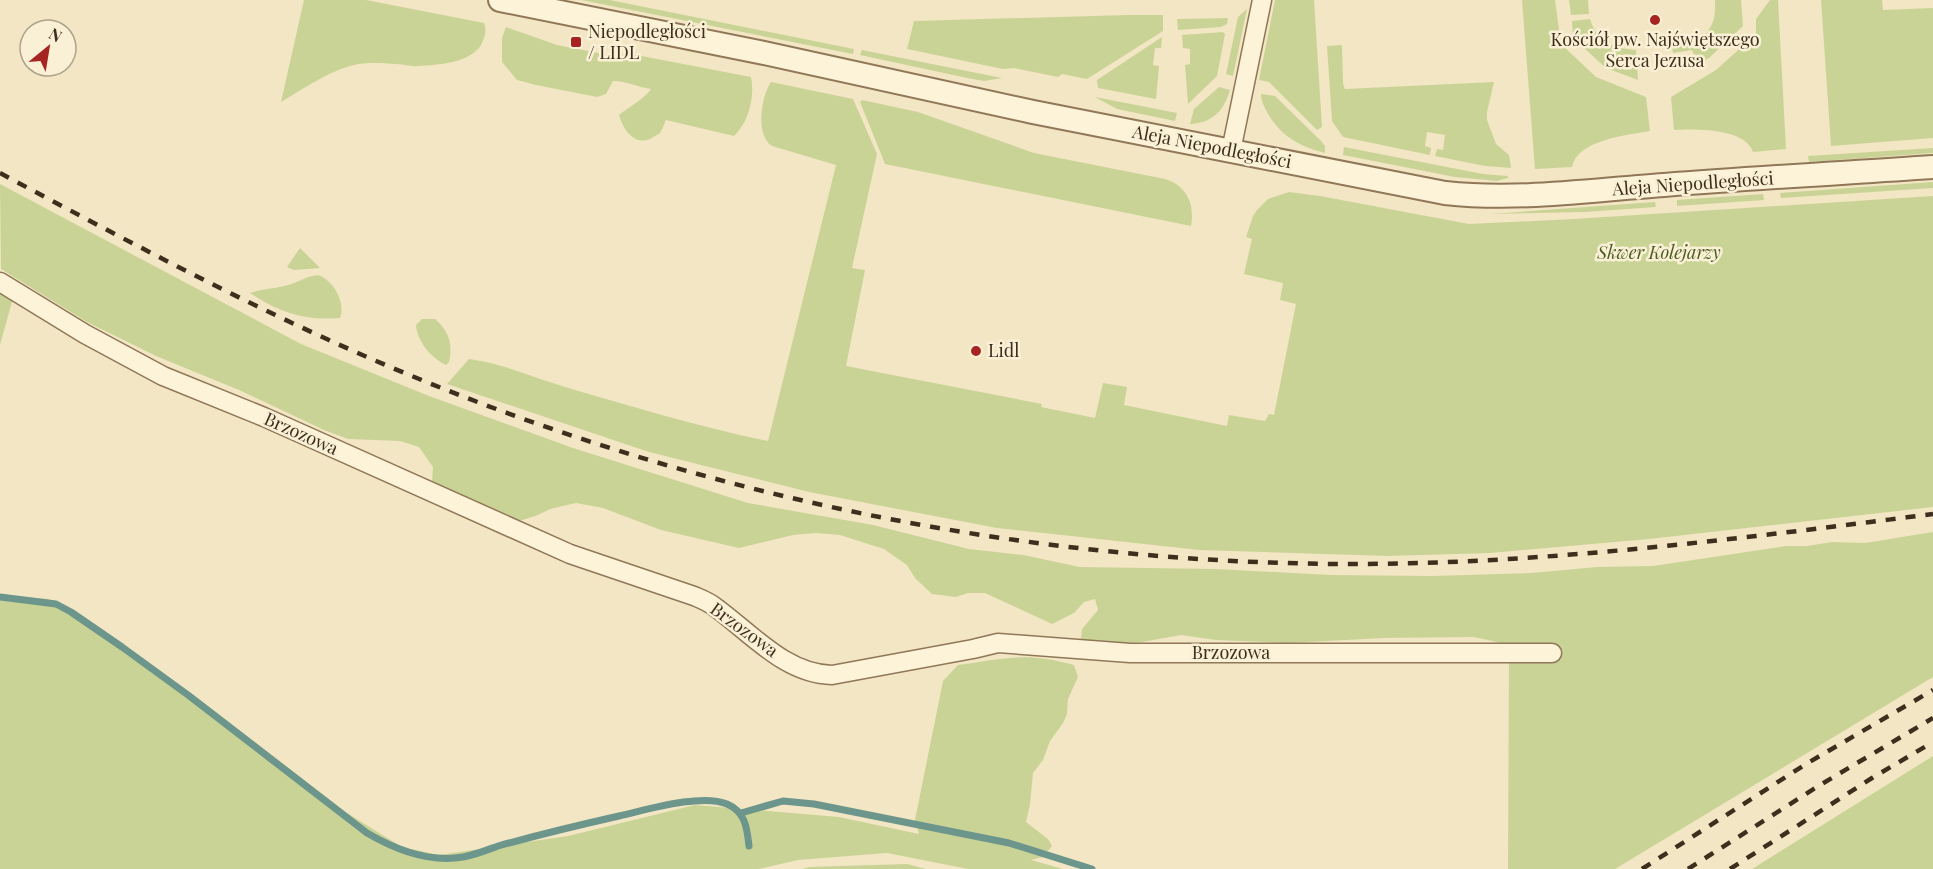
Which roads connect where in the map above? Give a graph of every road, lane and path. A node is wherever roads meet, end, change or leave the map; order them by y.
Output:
1 (500, 0) edge
2 (1262, 0) edge
3 (1231, 151) junction
4 (1933, 167) edge
5 (0, 282) edge
6 (1552, 653) dead end

1 - 3 street, Aleja Niepodległości
2 - 3 street
3 - 4 street, Aleja Niepodległości
5 - 6 street, Brzozowa

